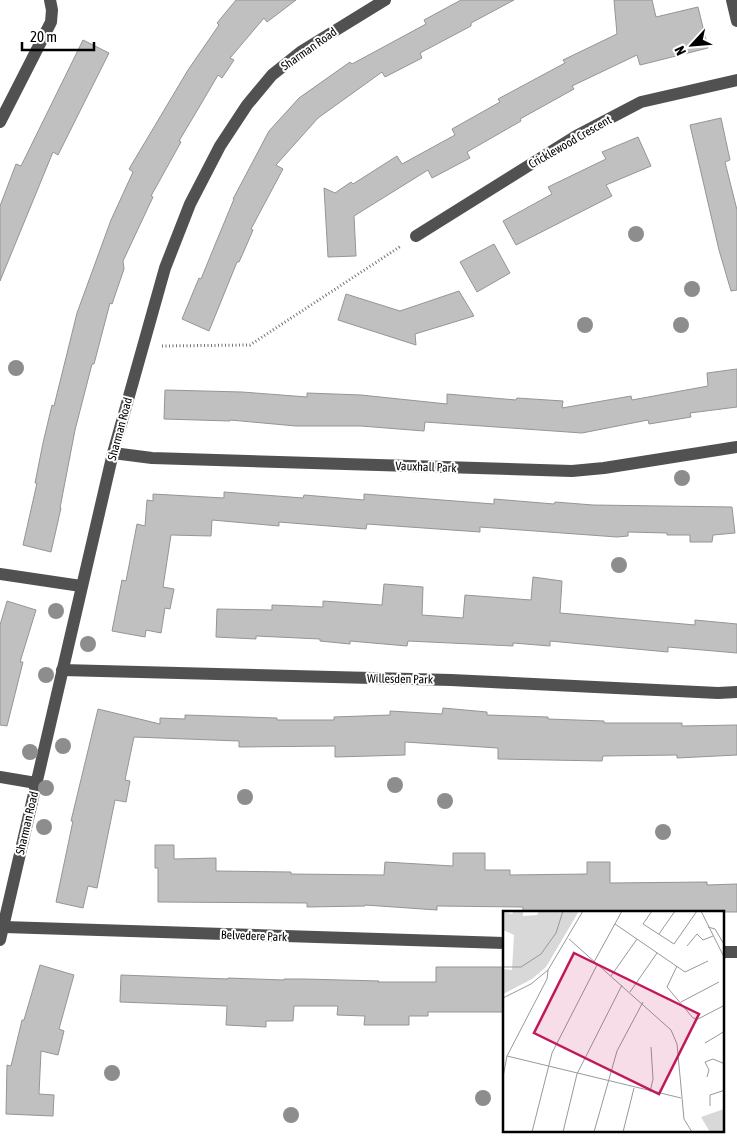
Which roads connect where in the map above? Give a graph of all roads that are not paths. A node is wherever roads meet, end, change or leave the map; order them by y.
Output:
1 (50, 0) edge
2 (385, 0) edge
3 (732, 0) edge
4 (737, 21) edge
5 (737, 80) edge
6 (0, 122) edge
7 (416, 236) road end
8 (737, 447) edge
9 (113, 453) junction
10 (0, 574) edge
11 (81, 586) junction
12 (62, 670) junction
13 (737, 692) edge
14 (0, 777) edge
15 (36, 783) junction
16 (4, 927) junction
17 (0, 940) edge
18 (503, 942) edge
19 (724, 952) edge
20 (737, 952) edge

1 - 6 street
2 - 9 street, Sharman Road
3 - 4 street
5 - 7 street, Cricklewood Crescent
8 - 9 street, Vauxhall Park
9 - 11 street, Sharman Road
10 - 11 street
11 - 12 street, Sharman Road
12 - 13 street, Willesden Park
12 - 15 street, Sharman Road
14 - 15 street
15 - 16 street, Sharman Road
16 - 17 street, Sharman Road
16 - 18 street, Belvedere Park
19 - 20 street

